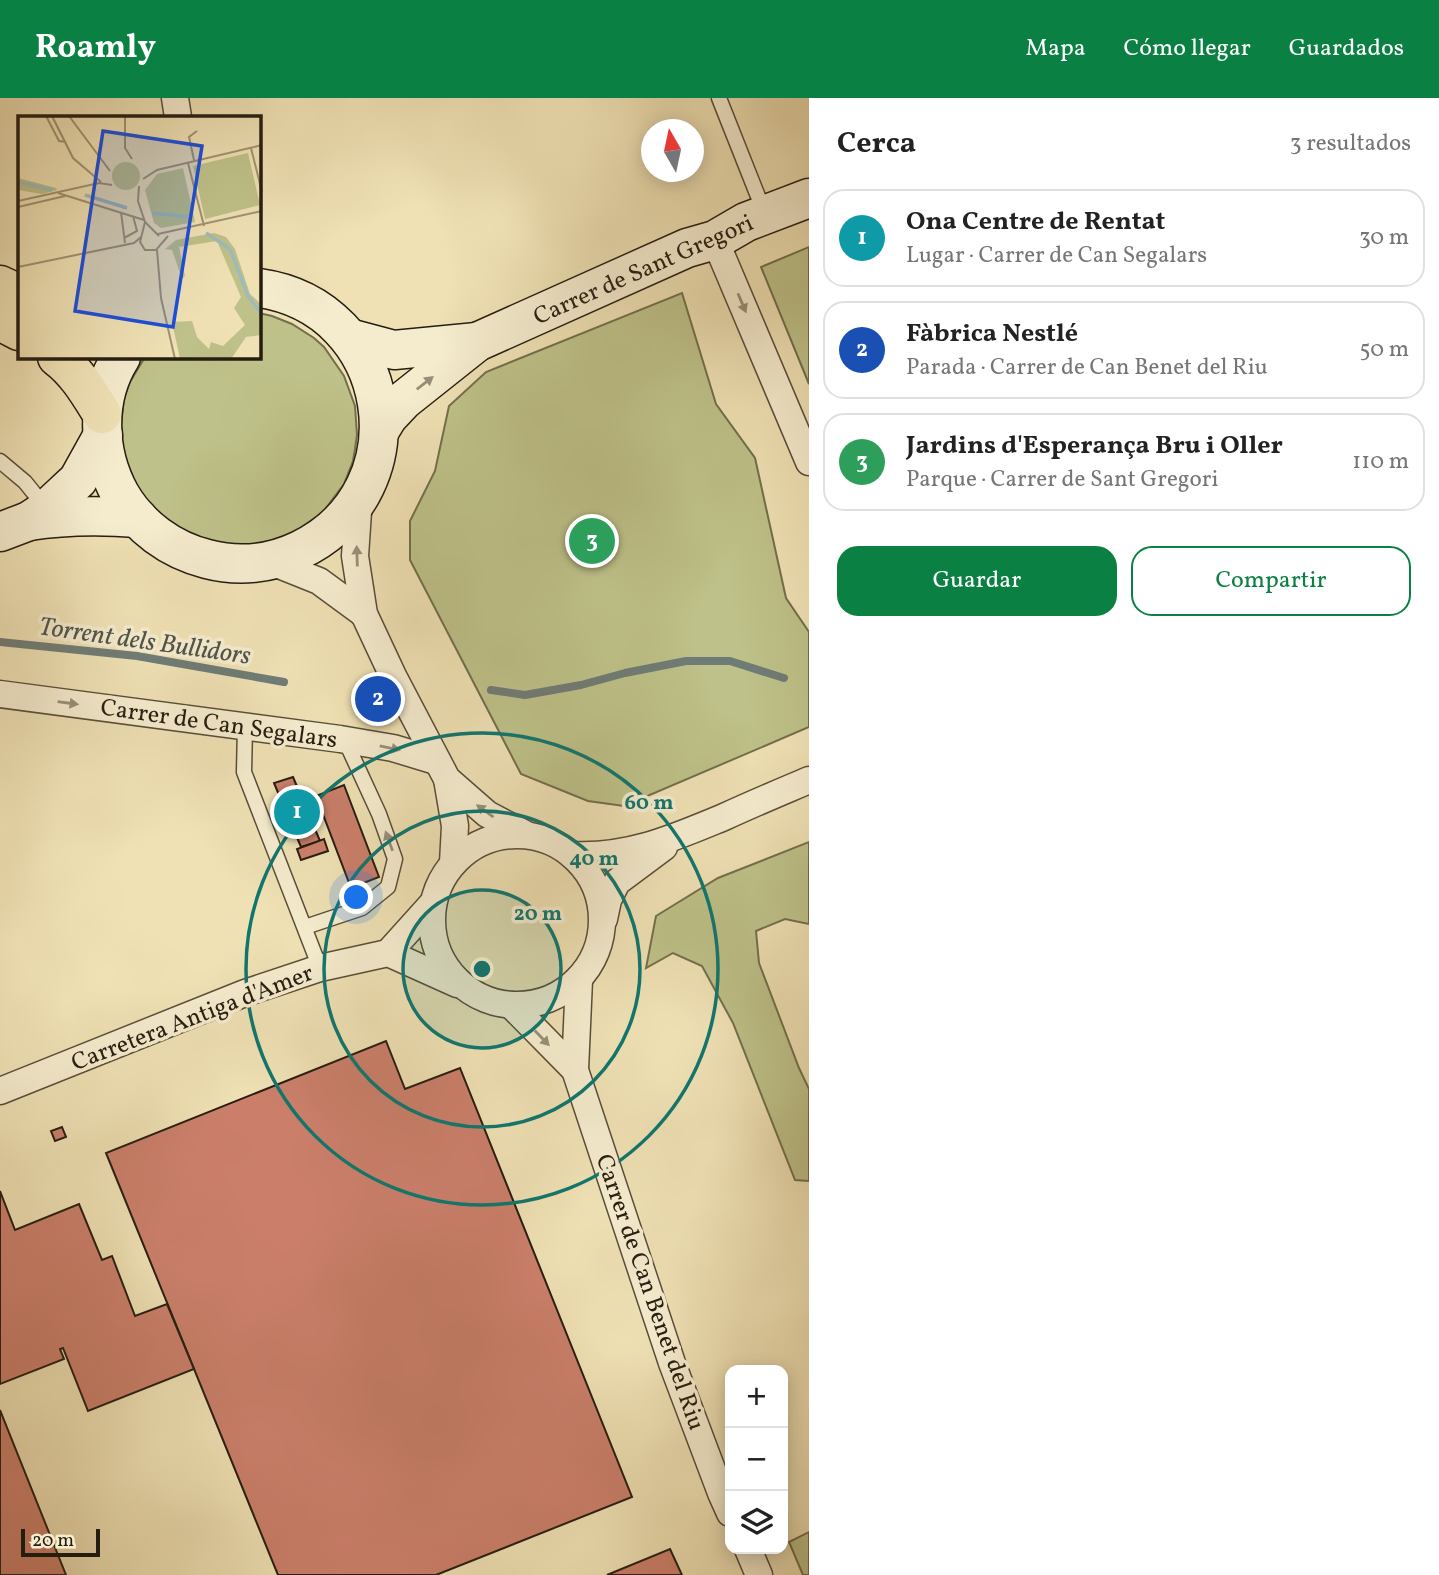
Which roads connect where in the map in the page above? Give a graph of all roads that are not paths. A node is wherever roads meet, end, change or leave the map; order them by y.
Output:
1 (175, 98) edge
2 (719, 98) edge
3 (178, 116) edge
4 (809, 198) edge
5 (765, 215) junction
6 (715, 240) junction
7 (0, 285) edge
8 (262, 287) edge
9 (18, 294) edge
10 (0, 321) edge
11 (18, 330) edge
12 (349, 338) junction
13 (477, 342) junction
14 (60, 359) edge
15 (120, 359) edge
16 (102, 425) junction
17 (380, 430) junction
18 (0, 461) edge
19 (809, 463) edge
20 (359, 497) junction
21 (138, 518) junction
22 (25, 521) edge
23 (268, 561) junction
24 (364, 614) junction
25 (0, 694) edge
26 (245, 727) junction
27 (345, 740) junction
28 (442, 770) junction
29 (809, 780) edge
30 (529, 835) junction
31 (679, 836) junction
32 (572, 855) junction
33 (453, 863) junction
34 (433, 903) junction
35 (603, 924) junction
36 (305, 927) junction
37 (388, 953) junction
38 (320, 968) junction
39 (579, 980) junction
40 (465, 988) junction
41 (510, 1005) junction
42 (575, 1070) junction
43 (0, 1091) edge
44 (725, 1502) edge
45 (750, 1554) edge
46 (759, 1575) edge

1 - 3 street
2 - 5 lane
4 - 5 main road, Carrer de Sant Gregori
5 - 6 main road, Carrer de Sant Gregori
6 - 13 main road, Carrer de Sant Gregori
6 -> 19 street
7 - 9 highway
8 - 12 main road
10 - 11 highway
12 - 13 main road, Carrer de Sant Gregori
12 - 17 main road
17 -> 13 main road, Carrer de Sant Gregori
14 - 16 highway
15 - 16 main road
16 - 21 main road
16 - 22 main road
17 - 20 main road
18 - 22 lane
20 - 23 main road
24 -> 20 street
21 - 22 main road
21 - 23 main road
23 - 24 street
24 - 28 street
25 -> 26 street, Carrer de Can Segalars
26 - 27 street, Carrer de Can Segalars
26 - 36 lane
27 -> 28 street, Carrer de Can Segalars
36 -> 27 lane
30 -> 28 street
28 - 33 street
29 - 31 street
30 - 32 street
30 - 33 street
31 - 32 street
31 - 35 street
32 - 35 street
33 - 34 street
34 - 37 street
34 - 40 street
35 - 39 street
36 - 38 lane
37 - 38 street, Carretera Antiga d'Amer
37 - 40 street
38 - 43 street, Carretera Antiga d'Amer
39 - 41 street
39 - 42 street, Carrer de Can Benet del Riu
40 - 41 street
41 -> 42 street, Carrer de Can Benet del Riu
42 - 44 street, Carrer de Can Benet del Riu
45 - 46 street

